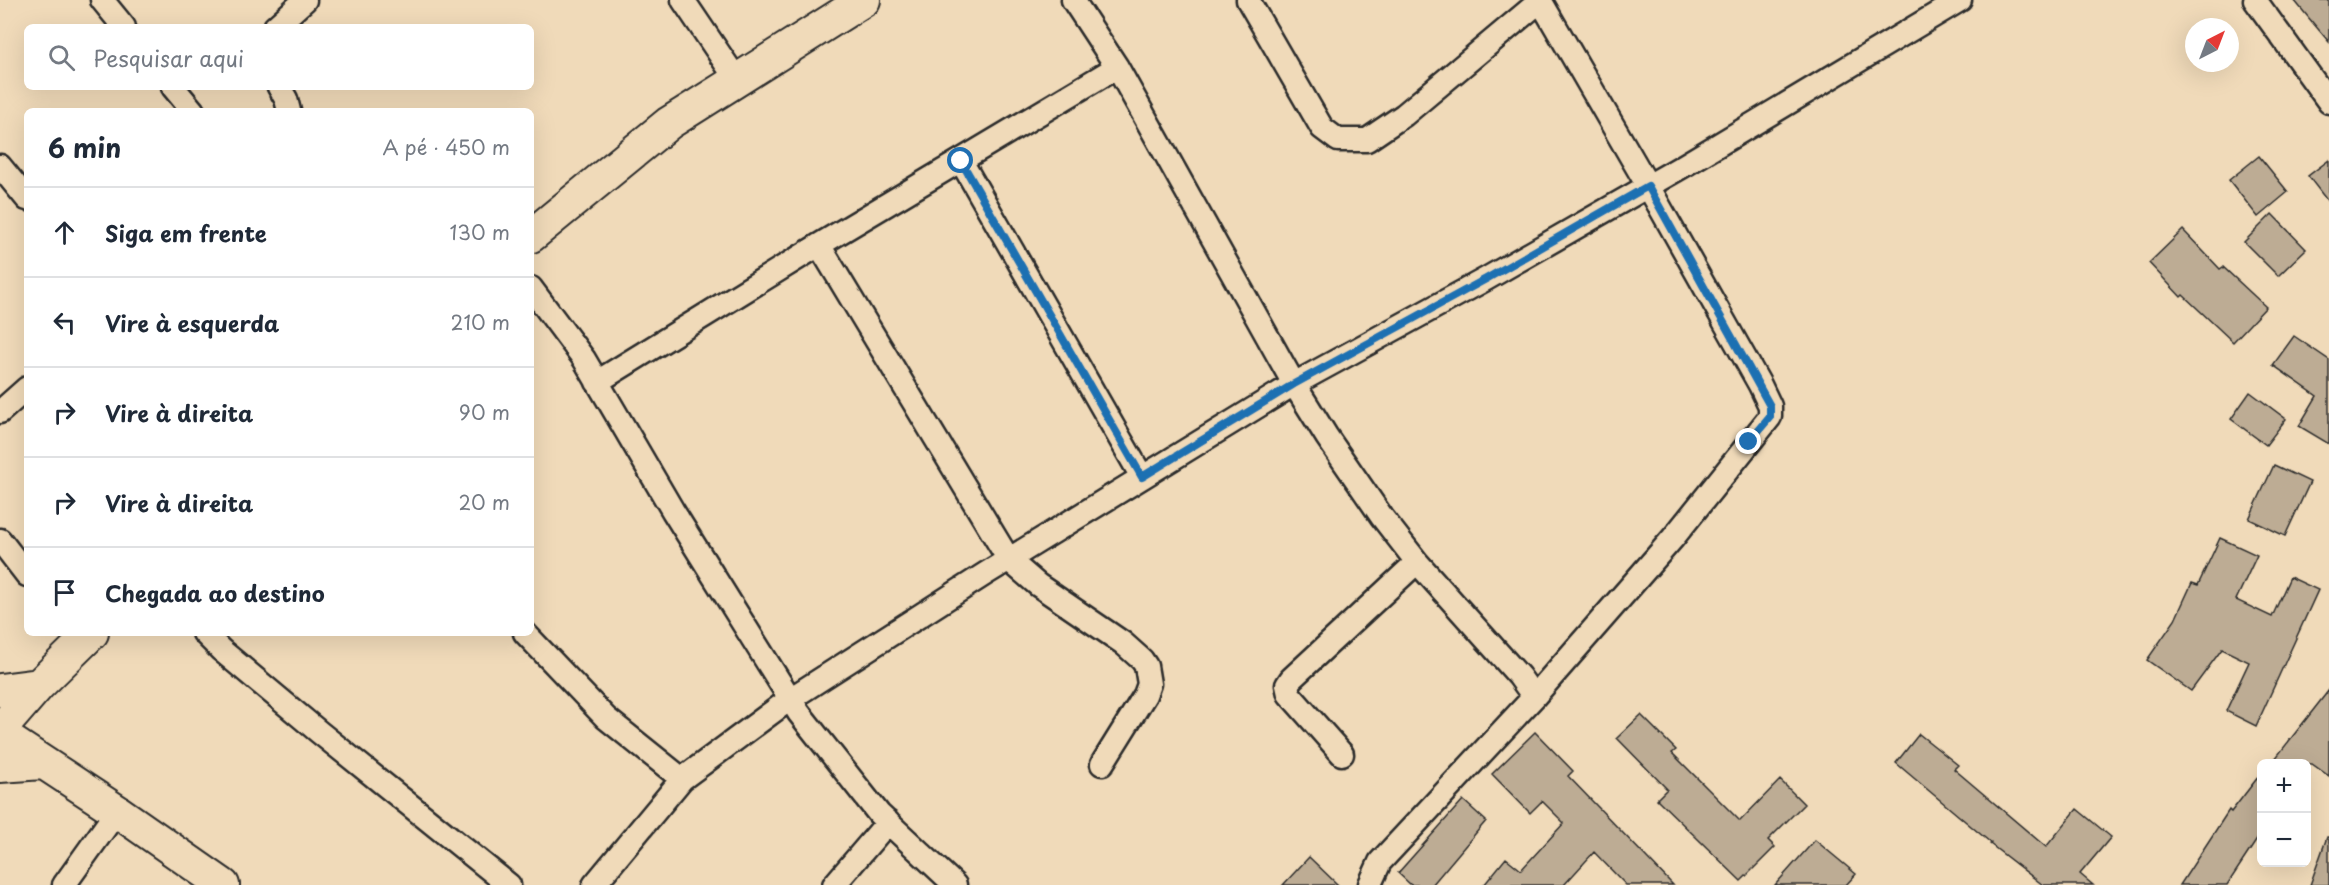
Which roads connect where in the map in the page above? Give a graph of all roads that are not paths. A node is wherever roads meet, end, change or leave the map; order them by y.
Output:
1 (102, 0) edge
2 (305, 0) edge
3 (683, 0) edge
4 (864, 0) edge
5 (1073, 0) edge
6 (1248, 0) edge
7 (1959, 0) edge
8 (2255, 0) edge
9 (1540, 1) edge
10 (122, 24) edge
11 (278, 24) edge
12 (1117, 67) junction
13 (738, 80) junction
14 (176, 90) edge
15 (281, 90) edge
16 (2329, 102) edge
17 (190, 108) edge
18 (288, 108) edge
19 (961, 161) junction
20 (0, 166) edge
21 (1648, 186) junction
22 (24, 195) edge
23 (534, 234) edge
24 (819, 245) junction
25 (534, 292) edge
26 (597, 381) junction
27 (1294, 384) junction
28 (24, 391) edge
29 (0, 412) edge
30 (1142, 477) junction
31 (0, 540) edge
32 (1009, 560) junction
33 (1417, 562) junction
34 (24, 571) edge
35 (81, 636) edge
36 (207, 636) edge
37 (528, 636) edge
38 (23, 690) edge
39 (1534, 697) junction
40 (790, 699) junction
41 (0, 730) edge
42 (0, 734) edge
43 (1342, 754) dead end
44 (39, 760) junction
45 (1102, 764) dead end
46 (0, 766) edge
47 (682, 779) junction
48 (117, 811) junction
49 (888, 822) junction
50 (1370, 884) edge
51 (64, 885) edge
52 (223, 885) edge
53 (509, 885) edge
54 (594, 885) edge
55 (834, 885) edge
56 (956, 885) edge

1 - 10 street
2 - 11 street
3 - 13 street
4 - 13 street
5 - 12 street
6 - 9 street
7 - 21 street
8 - 16 street
9 - 21 street
12 - 19 street
12 - 27 street
13 - 23 street
14 - 17 street
15 - 18 street
19 - 24 street
19 - 30 street
20 - 22 street
21 - 27 street
21 - 39 street
24 - 26 street
24 - 32 street
25 - 26 street
26 - 40 street
27 - 30 street
27 - 33 street
28 - 29 street
30 - 32 street
31 - 34 street
32 - 40 street
32 - 45 street
33 - 39 street
33 - 43 street
35 - 38 street
36 - 53 street
37 - 47 street
38 - 41 street
38 - 44 street
39 - 50 street
40 - 47 street
40 - 49 street
42 - 44 street
44 - 46 street
44 - 48 street
47 - 54 street
48 - 51 street
48 - 52 street
49 - 55 street
49 - 56 street

